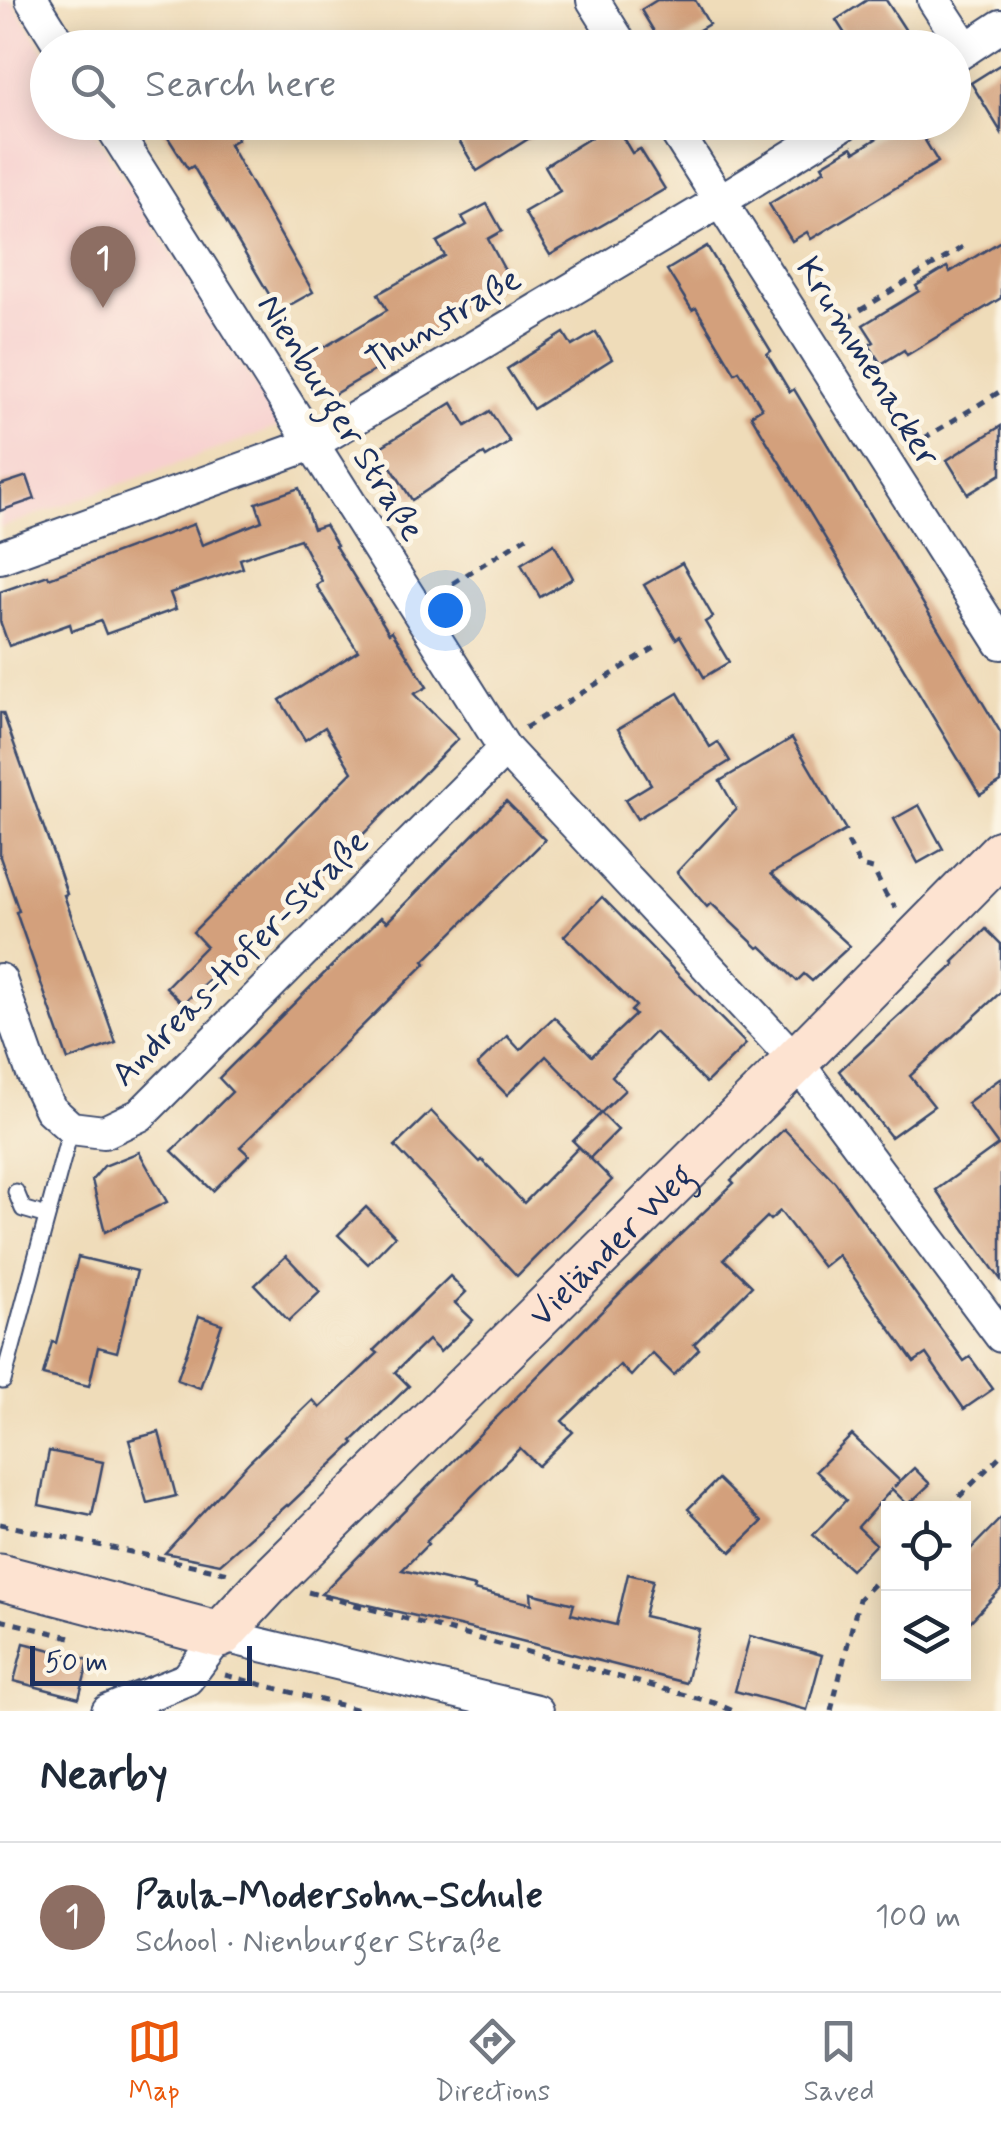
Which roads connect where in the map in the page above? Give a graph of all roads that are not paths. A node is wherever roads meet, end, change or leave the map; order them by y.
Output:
1 (32, 0) edge
2 (593, 0) edge
3 (934, 0) edge
4 (1001, 26) edge
5 (51, 30) edge
6 (612, 30) edge
7 (949, 30) edge
8 (971, 46) edge
9 (120, 140) edge
10 (681, 140) edge
11 (818, 140) edge
12 (720, 201) junction
13 (312, 444) junction
14 (0, 557) edge
15 (1001, 643) edge
16 (503, 746) junction
17 (1001, 853) edge
18 (0, 980) edge
19 (796, 1060) junction
20 (71, 1128) junction
21 (16, 1192) dead end
22 (47, 1216) junction
23 (1001, 1336) edge
24 (3, 1381) dead end
25 (0, 1577) edge
26 (220, 1635) junction
27 (108, 1711) edge
28 (537, 1711) edge

1 - 5 street
2 - 6 street
3 - 7 street
4 - 8 street
9 - 13 street, Nienburger Straße
10 - 12 street, Krummenacker
11 - 12 street, Thunstraße
12 - 13 street, Thunstraße
12 - 15 street, Krummenacker
13 - 14 street, Thunstraße
13 - 16 street, Nienburger Straße
16 - 19 street, Nienburger Straße
16 - 20 street, Andreas-Hofer-Straße
17 - 19 street, Vieländer Weg
18 - 20 street
19 - 23 street, Nienburger Straße
19 - 26 street, Vieländer Weg
20 - 22 lane
21 - 22 lane
22 - 24 lane
25 - 26 street
26 - 27 street
26 - 28 street

